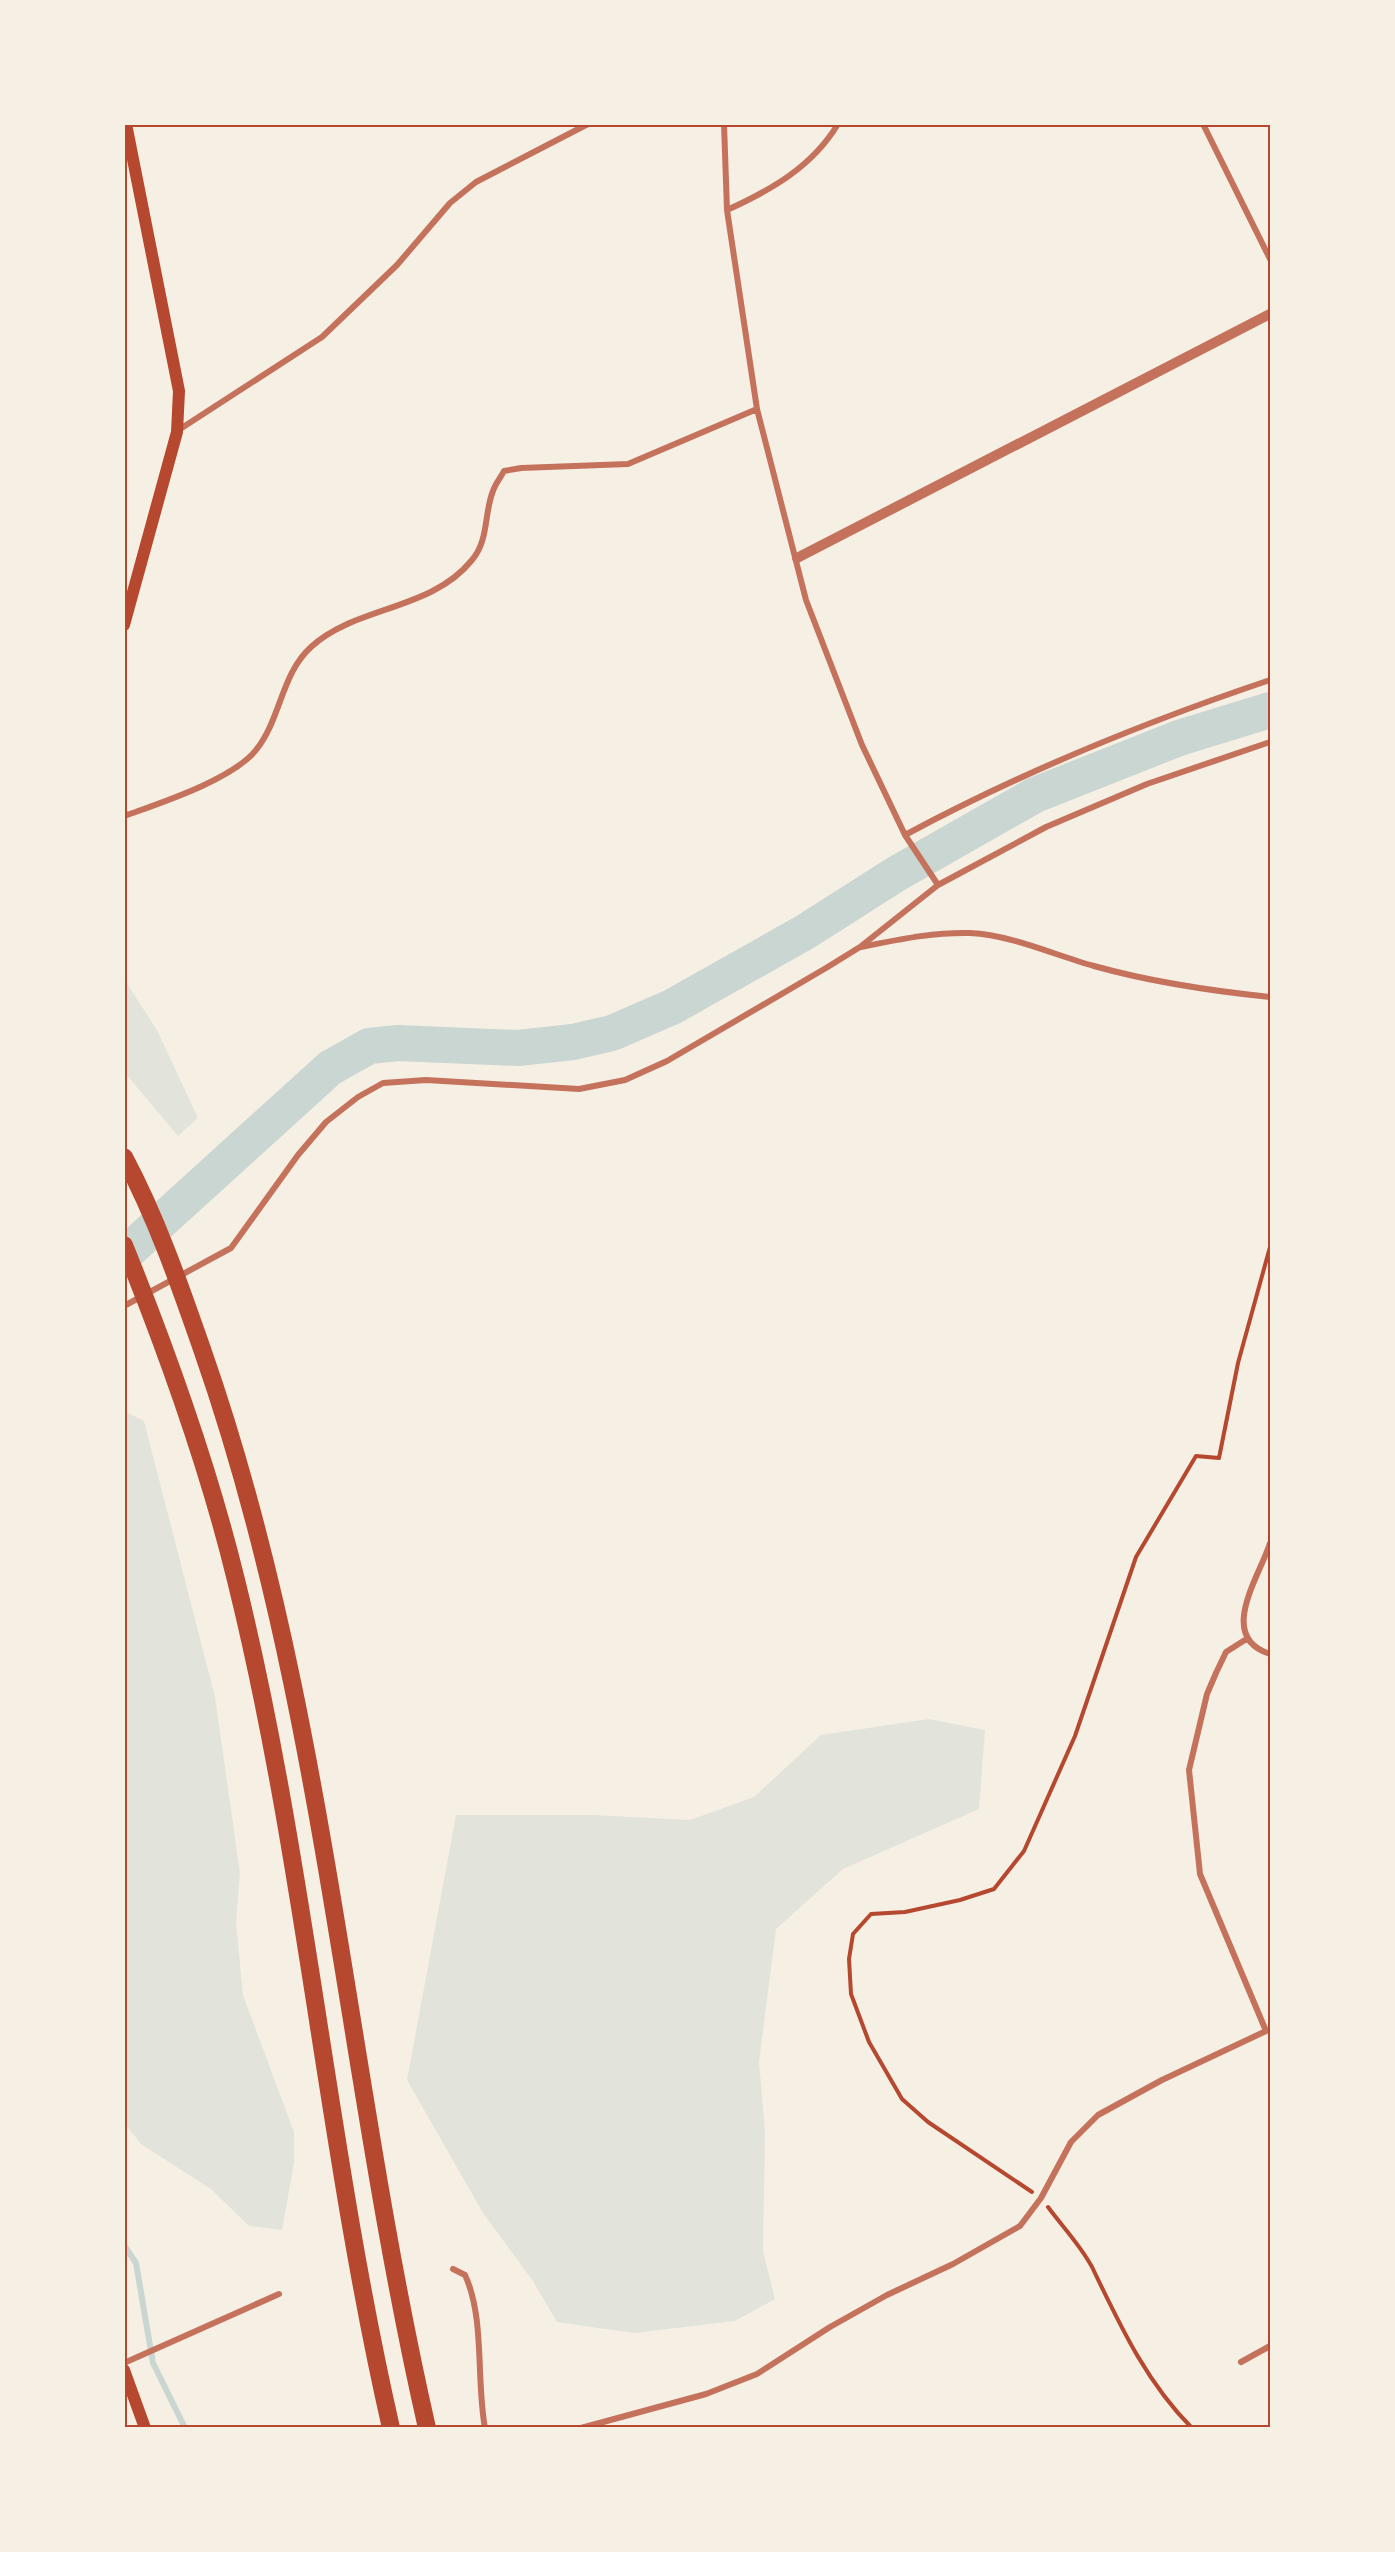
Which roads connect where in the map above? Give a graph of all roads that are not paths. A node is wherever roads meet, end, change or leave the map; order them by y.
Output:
1 (126, 124) edge
2 (588, 124) edge
3 (724, 124) edge
4 (838, 124) edge
5 (1203, 124) edge
6 (727, 210) junction
7 (1270, 259) edge
8 (1270, 314) edge
9 (757, 408) junction
10 (177, 432) junction
11 (797, 558) junction
12 (124, 626) edge
13 (1270, 680) edge
14 (1270, 742) edge
15 (124, 812) edge
16 (905, 835) junction
17 (938, 885) junction
18 (860, 947) junction
19 (1270, 997) edge
20 (124, 1157) edge
21 (124, 1245) edge
22 (124, 1306) edge
23 (1270, 1543) edge
24 (1248, 1638) junction
25 (1270, 1654) edge
26 (453, 2269) dead end
27 (279, 2294) dead end
28 (1270, 2346) edge
29 (1241, 2362) dead end
30 (124, 2363) edge
31 (124, 2370) edge
32 (145, 2427) edge
33 (391, 2427) edge
34 (427, 2427) edge
35 (485, 2427) edge
36 (581, 2427) edge

1 - 10 main road
2 - 10 street
3 - 6 street
4 - 6 street
5 - 7 street
6 - 9 street
8 - 11 street
9 - 11 street
9 - 15 street
10 - 12 main road
11 - 16 street
13 - 16 street
14 - 17 street
16 - 17 street
17 - 18 street
18 - 19 street
18 - 22 street
20 - 34 highway
21 - 33 highway
23 - 24 street
24 - 25 street
24 - 36 street
26 - 35 street
27 - 30 street
28 - 29 street
31 - 32 main road

